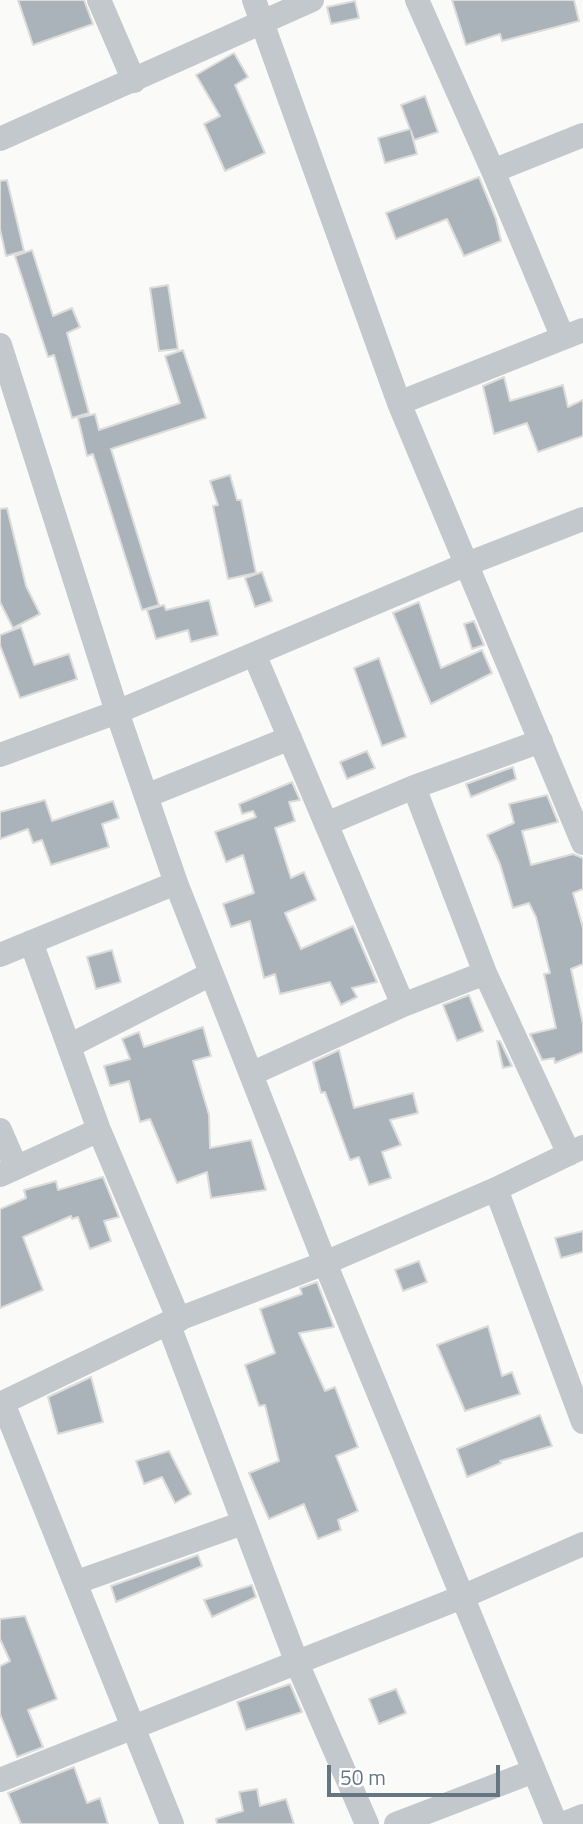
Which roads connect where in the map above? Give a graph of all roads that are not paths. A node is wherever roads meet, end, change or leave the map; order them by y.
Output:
1 (99, 0) edge
2 (312, 0) edge
3 (417, 0) edge
4 (258, 10) edge
5 (134, 81) junction
6 (583, 135) edge
7 (0, 139) edge
8 (493, 171) junction
9 (573, 334) edge
10 (0, 345) edge
11 (399, 403) junction
12 (583, 519) edge
13 (467, 564) junction
14 (254, 654) junction
15 (117, 712) junction
16 (290, 738) junction
17 (541, 741) junction
18 (0, 755) edge
19 (414, 787) junction
20 (146, 796) junction
21 (326, 824) junction
22 (583, 843) edge
23 (176, 883) junction
24 (31, 942) junction
25 (0, 955) edge
26 (485, 973) junction
27 (211, 974) junction
28 (403, 1005) junction
29 (69, 1046) junction
30 (251, 1074) junction
31 (0, 1130) edge
32 (99, 1130) junction
33 (576, 1151) edge
34 (8, 1171) edge
35 (496, 1189) junction
36 (325, 1263) junction
37 (173, 1322) junction
38 (1, 1403) edge
39 (583, 1422) edge
40 (243, 1523) junction
41 (583, 1544) edge
42 (77, 1582) junction
43 (462, 1597) junction
44 (297, 1663) junction
45 (133, 1730) junction
46 (534, 1771) junction
47 (0, 1780) edge
48 (583, 1816) edge
49 (172, 1824) edge
50 (367, 1824) edge
51 (396, 1824) edge
52 (556, 1824) edge
53 (563, 1824) edge

1 - 5 street
2 - 4 street
3 - 8 street
4 - 5 street
4 - 11 street
5 - 7 street
6 - 8 street
8 - 9 street
9 - 11 street
10 - 15 street
11 - 13 street
12 - 13 street
13 - 14 street
13 - 17 street
14 - 15 street
14 - 16 street
15 - 18 street
15 - 20 street
16 - 20 street
16 - 21 street
17 - 19 street
17 - 22 street
19 - 21 street
19 - 26 street
20 - 23 street
21 - 28 street
23 - 24 street
23 - 27 street
24 - 25 street
24 - 29 street
26 - 28 street
26 - 33 street
27 - 29 street
27 - 30 street
28 - 30 street
29 - 32 street
30 - 36 street
31 - 34 street
32 - 34 street
32 - 37 street
33 - 35 street
35 - 36 street
35 - 39 street
36 - 37 street
36 - 43 street
37 - 38 street
37 - 40 street
38 - 42 street
40 - 42 street
40 - 44 street
41 - 43 street
42 - 45 street
43 - 44 street
43 - 46 street
44 - 45 street
44 - 50 street
45 - 47 street
45 - 49 street
46 - 51 street
46 - 52 street
48 - 53 street

